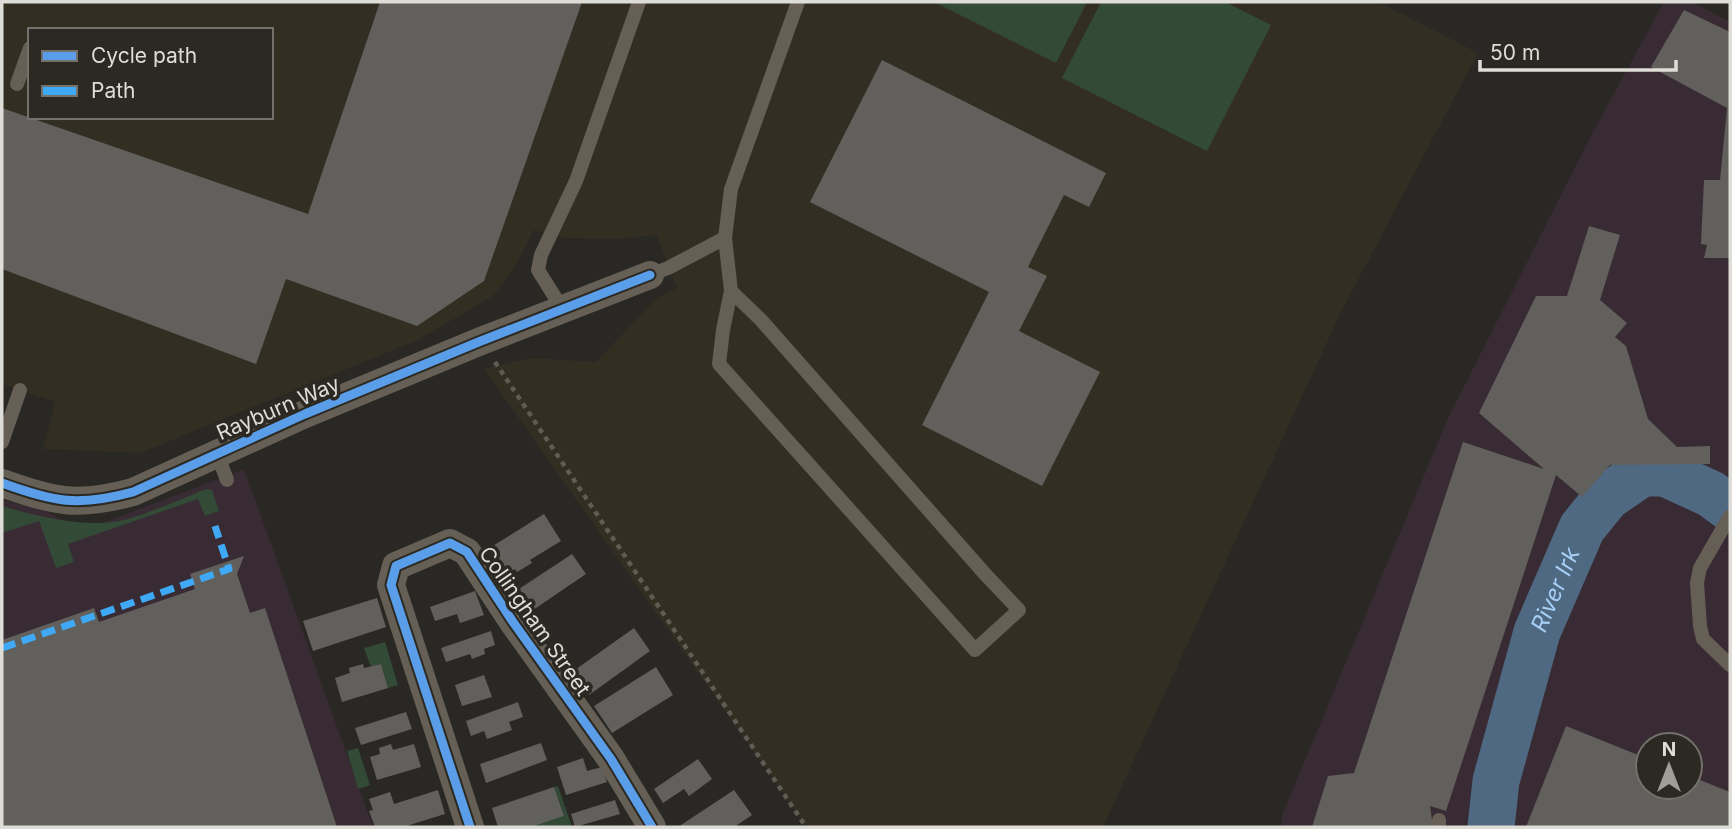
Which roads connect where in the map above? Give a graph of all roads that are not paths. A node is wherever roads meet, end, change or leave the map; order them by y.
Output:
1 (639, 2) edge
2 (798, 2) edge
3 (28, 54) edge
4 (17, 84) dead end
5 (725, 238) junction
6 (649, 275) joint
7 (731, 291) junction
8 (563, 310) junction
9 (20, 390) dead end
10 (2, 442) edge
11 (217, 453) junction
12 (228, 480) dead end
13 (2, 483) edge
14 (1730, 516) edge
15 (1730, 665) edge
16 (470, 827) edge
17 (652, 827) edge

1 - 8 lane
2 - 5 lane
3 - 4 lane
5 - 6 lane
5 - 7 lane
6 - 8 street, Rayburn Way
7 - 7 lane
8 - 11 street, Rayburn Way
9 - 10 lane
11 - 12 lane
11 - 13 street, Rayburn Way
14 - 15 lane
16 - 17 street, Collingham Street

